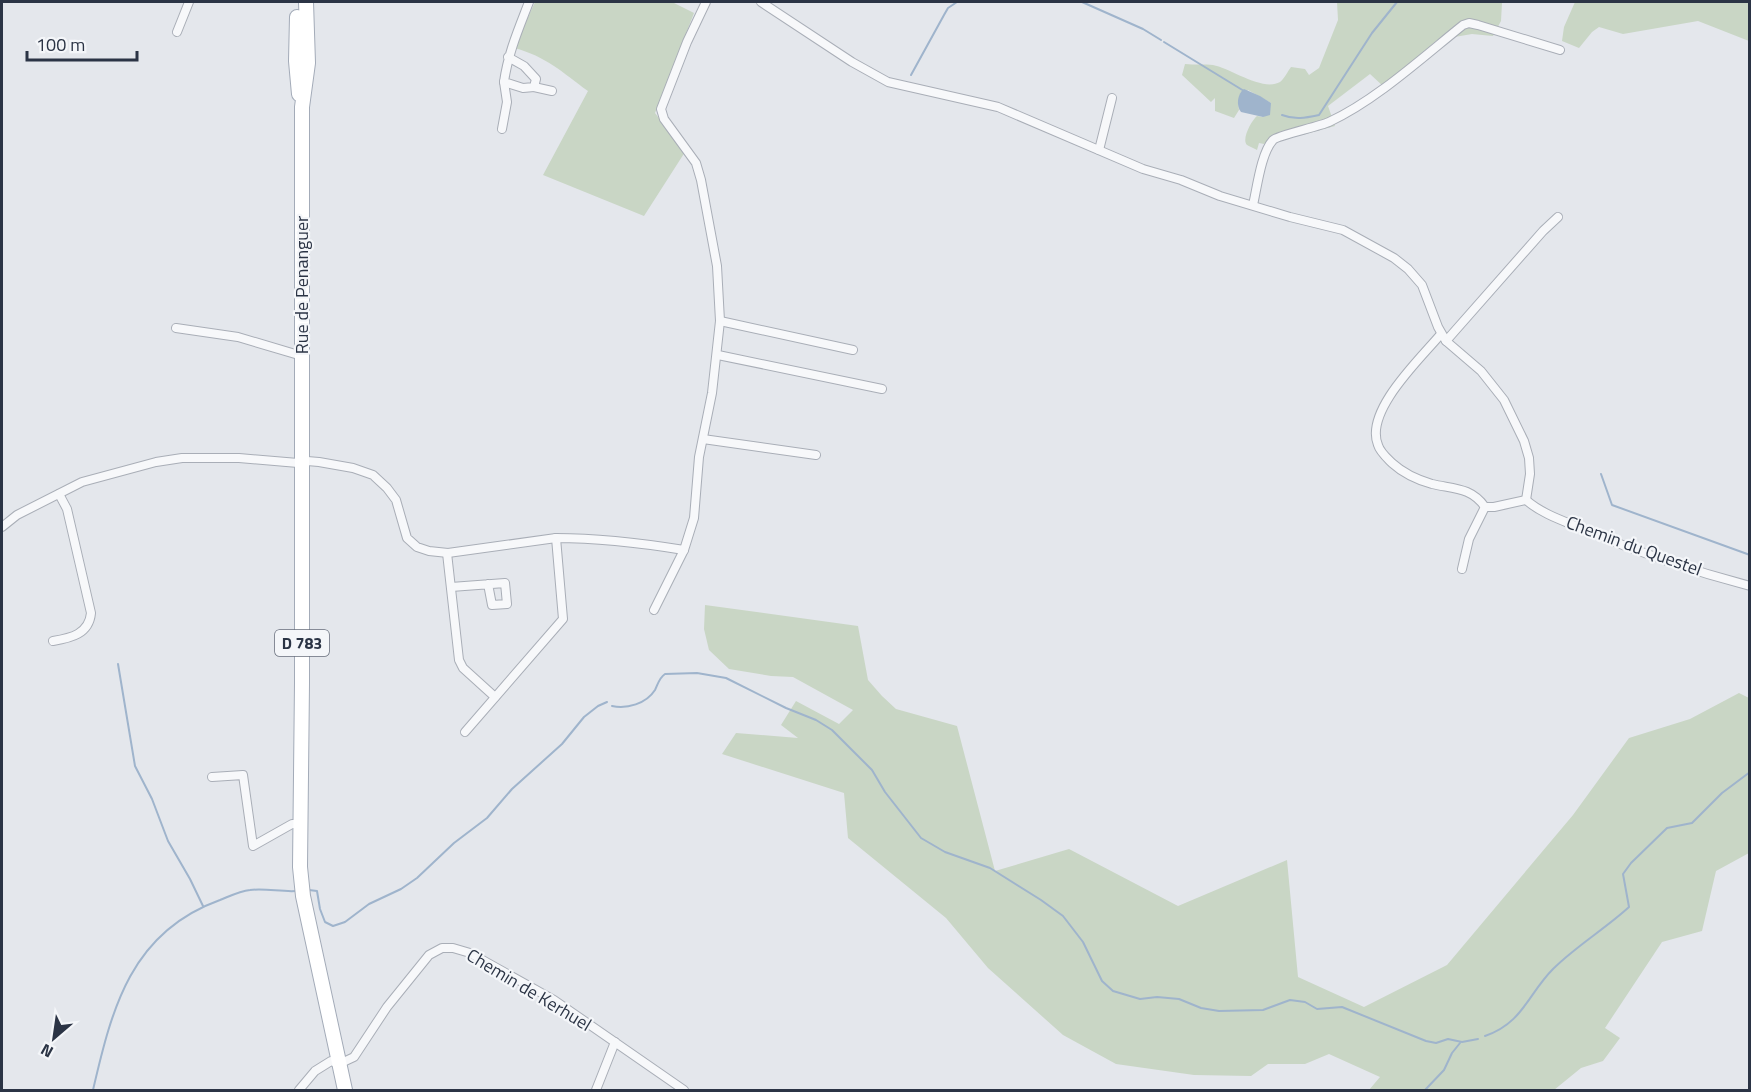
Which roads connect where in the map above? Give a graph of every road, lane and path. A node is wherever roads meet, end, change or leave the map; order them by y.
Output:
1 (189, 2) edge
2 (297, 2) edge
3 (306, 2) edge
4 (529, 2) edge
5 (706, 2) edge
6 (761, 2) edge
7 (177, 32) dead end
8 (1560, 50) dead end
9 (508, 57) junction
10 (504, 82) junction
11 (534, 87) junction
12 (552, 91) dead end
13 (1112, 98) dead end
14 (302, 107) junction
15 (502, 129) dead end
16 (1099, 150) junction
17 (1253, 206) junction
18 (1558, 217) dead end
19 (720, 321) junction
20 (176, 328) dead end
21 (1444, 338) junction
22 (853, 350) dead end
23 (718, 355) junction
24 (302, 356) junction
25 (882, 389) dead end
26 (703, 439) junction
27 (816, 454) dead end
28 (302, 462) junction
29 (59, 494) junction
30 (1526, 500) junction
31 (1485, 507) junction
32 (2, 527) edge
33 (556, 538) junction
34 (684, 550) junction
35 (447, 553) junction
36 (1462, 569) dead end
37 (1748, 583) edge
38 (488, 584) dead end
39 (451, 587) junction
40 (654, 610) dead end
41 (53, 641) dead end
42 (495, 697) junction
43 (465, 732) dead end
44 (212, 777) dead end
45 (299, 824) junction
46 (615, 1042) junction
47 (339, 1064) junction
48 (299, 1090) edge
49 (345, 1090) edge
50 (596, 1090) edge
51 (684, 1090) edge

1 - 7 street
2 - 14 main road, Rue de Penanguer / D 783
3 - 14 main road, Rue de Penanguer / D 783
4 - 9 street
5 - 19 street
6 - 16 street
8 - 17 street
9 - 10 street
9 - 11 street
10 - 11 street
10 - 15 street
11 - 12 street
13 - 16 street
14 - 24 main road, Rue de Penanguer / D 783
16 - 17 street
17 - 21 street
18 - 21 street
19 - 22 street
19 - 23 street
20 - 24 street
21 - 30 street
21 - 31 street
23 - 25 street
23 - 26 street
24 - 28 main road, Rue de Penanguer / D 783
26 - 27 street
26 - 34 street
28 - 29 street
28 - 35 street
28 - 45 main road, D 783
29 - 32 street
29 - 41 street
30 - 31 street
30 - 37 street, Chemin du Questel
31 - 36 street
33 - 34 street
33 - 35 street
33 - 42 street
34 - 40 street
35 - 39 street
38 - 39 street
39 - 42 street
42 - 43 street
44 - 45 street
45 - 47 main road, D 783
46 - 47 street, Chemin de Kerhuel
46 - 50 street
46 - 51 street, Chemin de Kerhuel
47 - 48 street, Chemin de Kerhuel
47 - 49 main road, D 783

